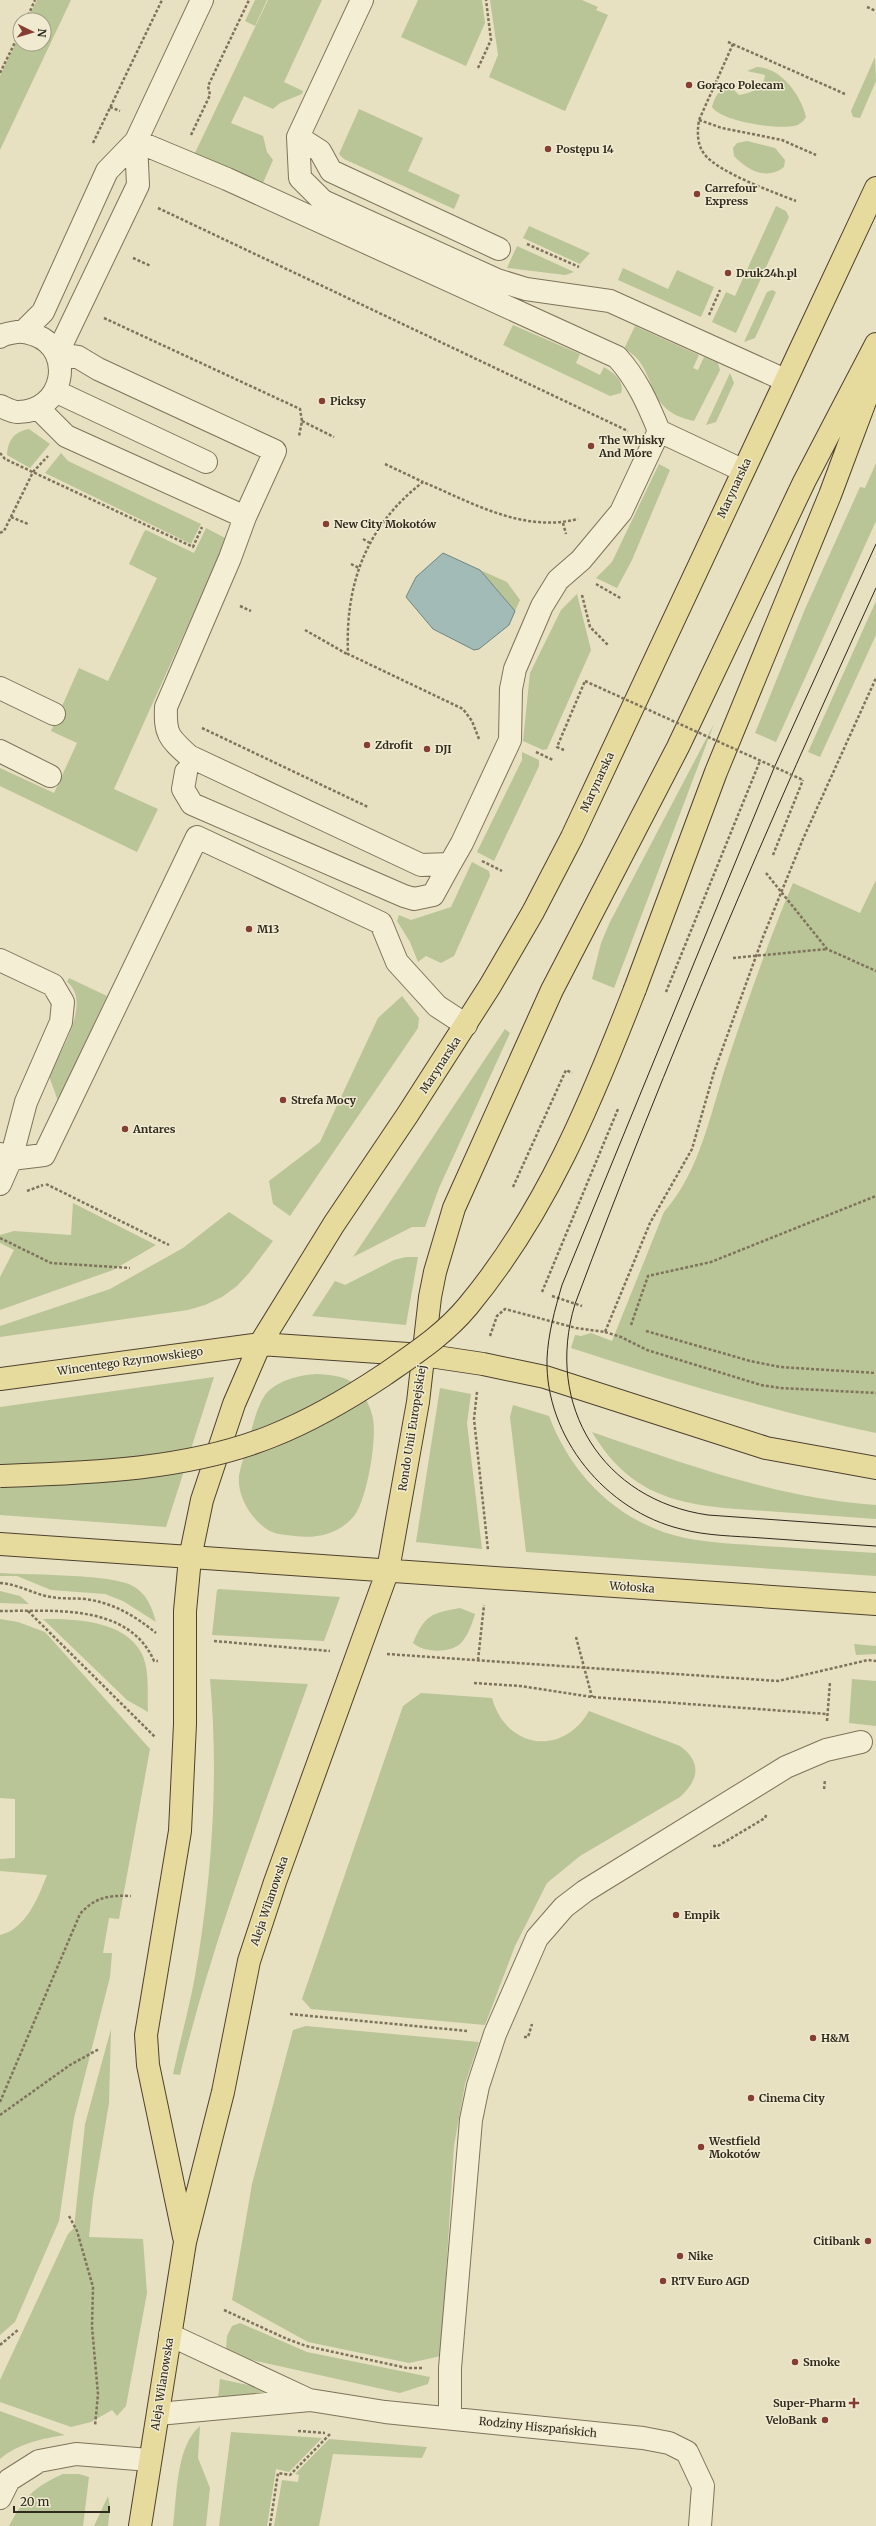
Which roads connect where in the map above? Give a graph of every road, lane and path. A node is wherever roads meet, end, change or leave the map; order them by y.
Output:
1 (35, 0) edge
2 (202, 0) edge
3 (362, 0) edge
4 (486, 0) edge
5 (867, 7) dead end
6 (876, 11) edge
7 (30, 12) edge
8 (728, 42) dead end
9 (733, 44) junction
10 (12, 47) edge
11 (1, 68) edge
12 (478, 68) dead end
13 (0, 73) edge
14 (844, 94) dead end
15 (699, 120) junction
16 (298, 137) junction
17 (136, 141) junction
18 (816, 155) dead end
19 (876, 188) edge
20 (132, 196) junction
21 (796, 201) dead end
22 (499, 249) dead end
23 (133, 258) dead end
24 (151, 266) dead end
25 (720, 290) dead end
26 (708, 317) dead end
27 (104, 318) dead end
28 (24, 331) junction
29 (0, 337) edge
30 (876, 344) edge
31 (57, 354) junction
32 (876, 372) edge
33 (785, 380) junction
34 (57, 392) junction
35 (0, 406) edge
36 (38, 408) junction
37 (302, 421) junction
38 (659, 431) junction
39 (66, 436) junction
40 (334, 437) dead end
41 (626, 437) dead end
42 (298, 444) dead end
43 (0, 453) edge
44 (206, 462) dead end
45 (385, 464) dead end
46 (742, 470) junction
47 (33, 472) junction
48 (423, 482) junction
49 (585, 514) dead end
50 (11, 517) junction
51 (245, 517) junction
52 (28, 524) dead end
53 (0, 532) edge
54 (237, 539) junction
55 (363, 539) dead end
56 (370, 543) junction
57 (351, 564) dead end
58 (358, 568) junction
59 (592, 581) dead end
60 (582, 594) dead end
61 (622, 599) dead end
62 (305, 630) dead end
63 (609, 646) dead end
64 (348, 654) junction
65 (876, 678) edge
66 (0, 688) edge
67 (54, 714) dead end
68 (201, 728) dead end
69 (479, 743) dead end
70 (564, 750) dead end
71 (0, 751) edge
72 (542, 754) dead end
73 (553, 760) dead end
74 (760, 761) junction
75 (186, 772) dead end
76 (50, 776) dead end
77 (373, 809) dead end
78 (730, 833) dead end
79 (773, 855) dead end
80 (450, 864) junction
81 (491, 866) dead end
82 (502, 871) dead end
83 (766, 873) dead end
84 (781, 892) junction
85 (827, 949) junction
86 (756, 956) junction
87 (733, 958) dead end
88 (0, 960) edge
89 (876, 970) edge
90 (466, 1025) junction
91 (5, 1166) edge
92 (876, 1196) edge
93 (0, 1238) edge
94 (169, 1245) dead end
95 (130, 1268) dead end
96 (552, 1296) dead end
97 (582, 1306) dead end
98 (631, 1325) dead end
99 (491, 1329) dead end
100 (646, 1331) dead end
101 (605, 1332) junction
102 (260, 1344) junction
103 (423, 1355) junction
104 (876, 1373) edge
105 (0, 1379) edge
106 (477, 1393) dead end
107 (876, 1393) edge
108 (876, 1468) edge
109 (0, 1476) edge
110 (0, 1544) edge
111 (488, 1551) dead end
112 (190, 1558) junction
113 (388, 1570) junction
114 (0, 1583) edge
115 (484, 1602) dead end
116 (876, 1604) edge
117 (0, 1611) edge
118 (27, 1611) junction
119 (162, 1637) dead end
120 (576, 1637) dead end
121 (209, 1641) dead end
122 (324, 1650) dead end
123 (391, 1654) dead end
124 (478, 1660) junction
125 (162, 1661) dead end
126 (876, 1661) edge
127 (584, 1668) junction
128 (474, 1683) dead end
129 (592, 1697) junction
130 (827, 1714) dead end
131 (155, 1737) dead end
132 (861, 1742) dead end
133 (131, 1896) dead end
134 (99, 2049) dead end
135 (0, 2102) edge
136 (0, 2115) edge
137 (69, 2216) dead end
138 (185, 2242) junction
139 (224, 2310) dead end
140 (19, 2329) dead end
141 (170, 2335) junction
142 (0, 2345) edge
143 (423, 2368) dead end
144 (310, 2400) junction
145 (158, 2414) junction
146 (450, 2418) junction
147 (95, 2426) dead end
148 (331, 2433) dead end
149 (149, 2460) junction
150 (0, 2498) edge
151 (140, 2526) edge
152 (270, 2526) edge
153 (700, 2526) edge

1 - 7 path
2 - 17 street
3 - 16 street
4 - 12 path
5 - 6 path
8 - 9 path
9 - 14 path
9 - 15 path
10 - 11 path
11 - 13 path
15 - 18 path
15 - 21 path
16 - 22 street
16 - 33 street
17 - 20 street
17 - 28 street
17 - 38 street
19 - 33 main road, Marynarska
20 - 31 street
20 - 41 path
23 - 24 path
25 - 26 path
27 - 37 path
28 - 29 street
28 - 31 street
30 - 103 main road
31 - 34 street
31 - 51 street
32 - 109 main road, bridge
33 - 46 main road, Marynarska
34 - 36 street
34 - 44 street
35 - 36 street
36 - 39 street
37 - 40 path
37 - 42 path
38 - 46 street
38 - 80 street
39 - 47 path
39 - 51 street
43 - 47 path
45 - 48 path
46 - 90 main road, Marynarska
47 - 50 path
47 - 54 path
48 - 49 path
48 - 56 path
50 - 52 path
50 - 53 path
51 - 54 street
54 - 80 street
55 - 56 path
56 - 58 path
57 - 58 path
58 - 64 path
59 - 61 path
60 - 63 path
62 - 64 path
64 - 69 path
65 - 84 path
66 - 67 street
68 - 77 path
70 - 74 path, bridge
71 - 76 street
72 - 73 path
74 - 78 path
74 - 79 path, bridge
75 - 80 street
81 - 82 path
83 - 84 path
84 - 85 path
84 - 86 path
85 - 86 path
85 - 89 path
86 - 87 path
86 - 101 path
88 - 91 street
90 - 91 street
90 - 102 main road, Marynarska
91 - 94 path
92 - 98 path
93 - 95 path
96 - 97 path
99 - 101 path
100 - 104 path
101 - 107 path
102 - 103 main road, Rondo Unii Europejskiej
102 - 105 main road, Wincentego Rzymowskiego
102 - 112 main road
103 - 108 main road
103 - 113 main road, Rondo Unii Europejskiej
106 - 111 path
110 - 112 main road
112 - 113 main road
112 - 138 main road, Aleja Wilanowska
113 - 116 main road, Wołoska
113 - 138 main road, Aleja Wilanowska
114 - 119 path
115 - 124 path
117 - 118 path
118 - 125 path
118 - 131 path
120 - 127 path
121 - 122 path
123 - 124 path
124 - 127 path
126 - 127 path
127 - 129 path
128 - 129 path
129 - 130 path
132 - 146 street
133 - 135 path
134 - 136 path
137 - 147 path
138 - 141 main road, Aleja Wilanowska
139 - 143 path
140 - 142 path
141 - 144 street, Rodziny Hiszpańskich
141 - 145 main road, Aleja Wilanowska
144 - 145 street, Rodziny Hiszpańskich
144 - 146 street, Rodziny Hiszpańskich
145 - 149 main road, Aleja Wilanowska
146 - 153 street, Rodziny Hiszpańskich
148 - 152 path
149 - 150 street
149 - 151 main road, Aleja Wilanowska

